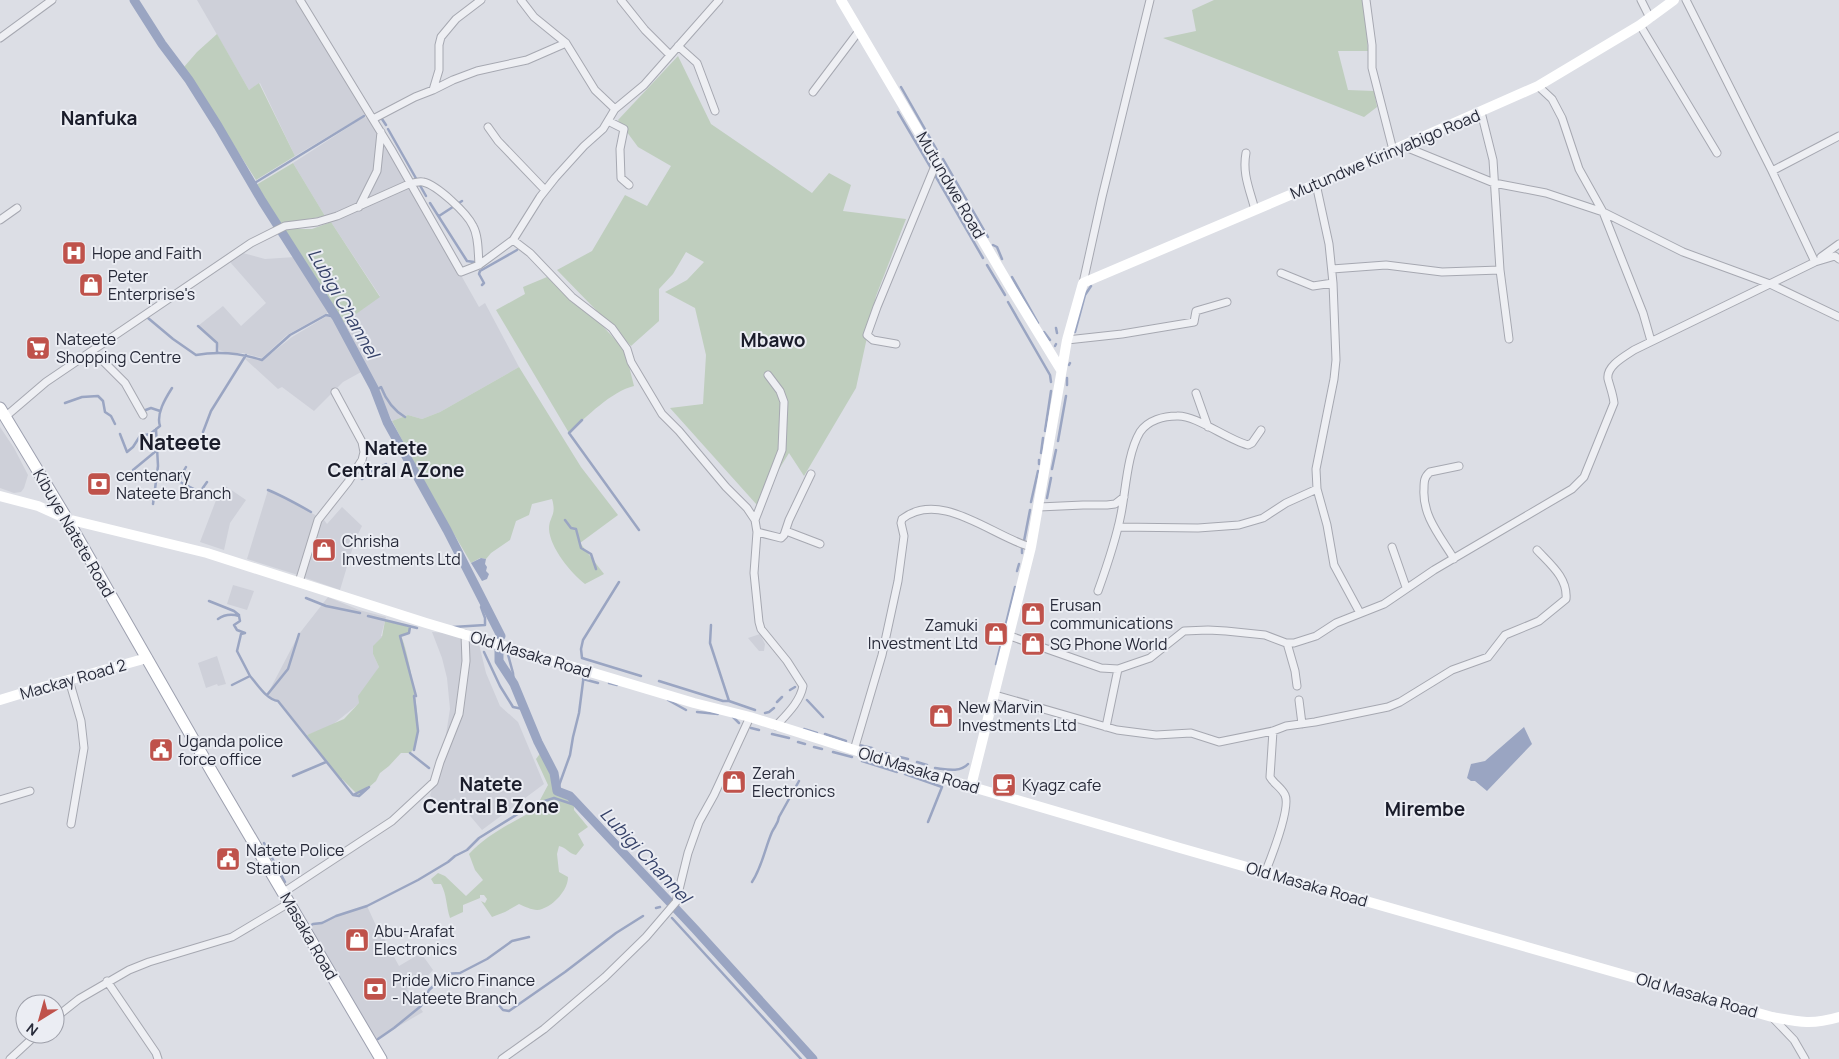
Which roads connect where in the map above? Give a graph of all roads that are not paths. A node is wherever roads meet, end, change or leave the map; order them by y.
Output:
1 (52, 0) edge
2 (300, 0) edge
3 (481, 0) edge
4 (521, 0) edge
5 (620, 0) edge
6 (719, 0) edge
7 (841, 0) edge
8 (1150, 0) edge
9 (1366, 0) edge
10 (1641, 0) edge
11 (1674, 0) edge
12 (1686, 0) edge
13 (1650, 18) junction
14 (1640, 25) junction
15 (859, 30) junction
16 (0, 38) edge
17 (566, 43) junction
18 (678, 46) junction
19 (670, 55) junction
20 (1538, 86) junction
21 (433, 90) junction
22 (813, 92) dead end
23 (615, 109) junction
24 (715, 111) dead end
25 (1481, 112) junction
26 (373, 119) junction
27 (608, 121) junction
28 (488, 127) dead end
29 (381, 132) junction
30 (1839, 136) edge
31 (1398, 148) junction
32 (1246, 153) dead end
33 (1718, 153) dead end
34 (937, 161) junction
35 (1772, 171) junction
36 (411, 183) junction
37 (1494, 183) junction
38 (1316, 184) junction
39 (629, 185) dead end
40 (545, 190) junction
41 (358, 207) junction
42 (17, 208) dead end
43 (1255, 210) junction
44 (1603, 212) junction
45 (0, 220) edge
46 (513, 240) junction
47 (1839, 244) edge
48 (1839, 260) edge
49 (1815, 262) junction
50 (478, 266) junction
51 (1332, 269) junction
52 (1500, 270) junction
53 (1282, 273) dead end
54 (1083, 283) junction
55 (1333, 283) junction
56 (1770, 284) junction
57 (1227, 302) dead end
58 (1839, 317) edge
59 (1509, 339) dead end
60 (1067, 340) junction
61 (1651, 341) junction
62 (896, 344) dead end
63 (93, 351) junction
64 (1062, 370) junction
65 (768, 375) dead end
66 (335, 392) dead end
67 (1196, 393) dead end
68 (3, 413) edge
69 (143, 415) dead end
70 (1208, 427) junction
71 (1261, 430) dead end
72 (1459, 466) dead end
73 (811, 474) dead end
74 (1317, 489) junction
75 (0, 496) edge
76 (1124, 496) junction
77 (1039, 507) junction
78 (67, 519) junction
79 (755, 520) junction
80 (1118, 527) junction
81 (786, 531) junction
82 (757, 532) junction
83 (820, 544) dead end
84 (1392, 546) dead end
85 (1031, 547) junction
86 (1537, 550) dead end
87 (1454, 559) junction
88 (299, 582) junction
89 (1406, 587) junction
90 (1098, 591) dead end
91 (1360, 613) junction
92 (465, 634) junction
93 (1010, 636) junction
94 (1288, 643) junction
95 (146, 658) junction
96 (1118, 669) junction
97 (69, 680) junction
98 (1297, 686) dead end
99 (995, 695) junction
100 (0, 700) edge
101 (1298, 700) dead end
102 (750, 718) junction
103 (1302, 724) junction
104 (776, 726) junction
105 (1106, 727) junction
106 (1273, 731) junction
107 (854, 750) junction
108 (971, 786) junction
109 (30, 790) dead end
110 (0, 800) edge
111 (71, 824) dead end
112 (1265, 873) junction
113 (286, 898) junction
114 (107, 981) junction
115 (65, 1010) edge
116 (1772, 1017) junction
117 (1839, 1018) edge
118 (26, 1044) edge
119 (10, 1059) edge
120 (158, 1059) edge
121 (381, 1059) edge
122 (502, 1059) edge
123 (1805, 1059) edge

1 - 16 street
2 - 26 street
3 - 21 street
4 - 17 street
5 - 19 street
6 - 18 street
7 - 15 main road, Mutundwe Road
8 - 54 street
9 - 31 street
10 - 13 street
11 - 13 main road, Mutundwe Kirinyabigo Road
12 - 35 street
13 - 14 main road, Mutundwe Kirinyabigo Road
14 - 20 main road, Mutundwe Kirinyabigo Road
14 - 33 street
15 - 22 street
15 - 34 main road, Mutundwe Road
17 - 21 street
17 - 23 street
18 - 19 street
18 - 24 street
19 - 23 street
20 - 25 main road, Mutundwe Kirinyabigo Road
20 - 44 street
21 - 26 street
23 - 27 street
25 - 31 main road, Mutundwe Kirinyabigo Road
25 - 37 street
26 - 29 street
27 - 39 street
27 - 40 street
28 - 40 street
29 - 36 street
29 - 41 street
30 - 35 street
31 - 37 street
31 - 38 main road, Mutundwe Kirinyabigo Road
32 - 43 street
34 - 62 street
34 - 64 main road, Mutundwe Road
35 - 49 street
36 - 41 street
36 - 50 street
36 - 50 street
37 - 44 street
37 - 52 street
38 - 43 main road, Mutundwe Kirinyabigo Road
38 - 51 street
40 - 46 street
41 - 63 street
42 - 45 street
43 - 54 main road, Mutundwe Kirinyabigo Road
44 - 56 street
44 - 61 street
46 - 50 street
46 - 79 street
47 - 49 street
48 - 49 street
49 - 56 street
51 - 52 street
51 - 55 street
52 - 59 street
53 - 55 street
54 - 60 main road
55 - 74 street
56 - 58 street
56 - 61 street
57 - 60 street
60 - 64 main road
61 - 87 street
63 - 68 street
63 - 69 street
64 - 77 main road
65 - 79 street
66 - 88 street
67 - 70 street
68 - 78 main road, Kibuye Natete Road
70 - 71 street
70 - 76 street
72 - 87 street
73 - 81 street
74 - 80 street
74 - 91 street
75 - 78 main road, Old Masaka Road
76 - 77 street
76 - 80 street
77 - 85 main road
78 - 88 main road, Old Masaka Road
78 - 95 main road, Kibuye Natete Road
79 - 82 street
80 - 90 street
81 - 82 street
81 - 83 street
82 - 104 street
84 - 89 street
85 - 93 main road
85 - 107 street
86 - 103 street
87 - 89 street
88 - 92 main road, Old Masaka Road
89 - 91 street
91 - 94 street
92 - 102 main road, Old Masaka Road
92 - 113 street
93 - 96 street
93 - 99 main road
94 - 96 street
94 - 98 street
95 - 97 main road, Mackay Road 2
95 - 113 main road, Masaka Road
96 - 105 street
97 - 100 main road, Mackay Road 2
97 - 111 street
99 - 105 street
99 - 108 main road
101 - 103 street
102 - 104 main road, Old Masaka Road
102 - 122 street
103 - 106 street
104 - 107 main road, Old Masaka Road
105 - 106 street
106 - 112 street
107 - 108 main road, Old Masaka Road
108 - 112 main road, Old Masaka Road
109 - 110 street
112 - 116 main road, Old Masaka Road
113 - 114 street
113 - 121 main road, Masaka Road
114 - 115 street
114 - 120 street
116 - 117 main road, Old Masaka Road
116 - 123 street
118 - 119 street

